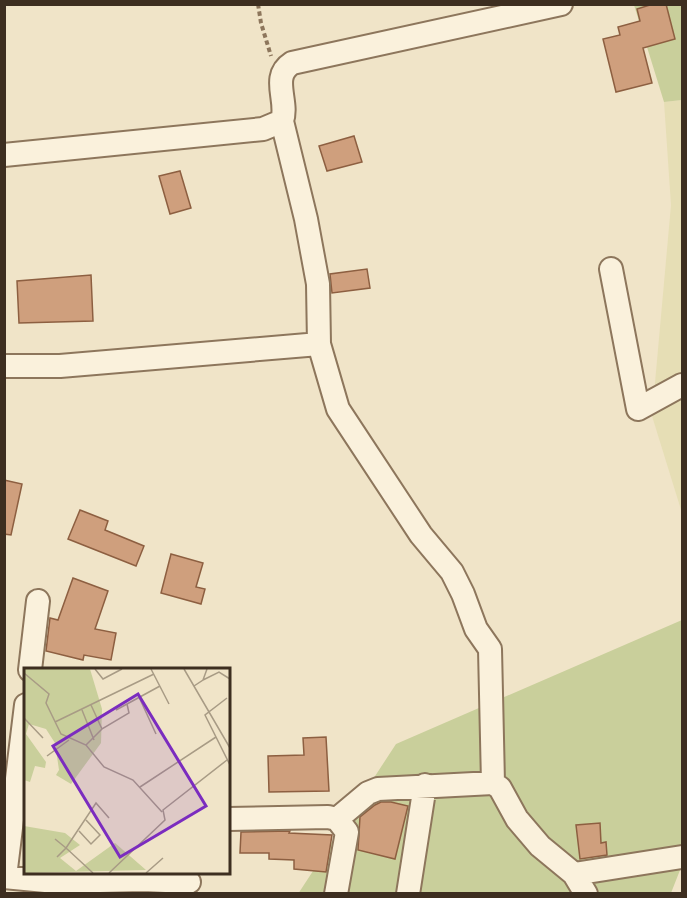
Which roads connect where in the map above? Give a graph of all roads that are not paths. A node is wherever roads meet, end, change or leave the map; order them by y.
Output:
1 (561, 4) edge
2 (282, 121) junction
3 (4, 155) edge
4 (611, 269) dead end
5 (319, 344) junction
6 (4, 366) edge
7 (682, 385) edge
8 (38, 601) dead end
9 (30, 668) edge
10 (24, 721) edge
11 (493, 783) junction
12 (424, 785) junction
13 (230, 819) edge
14 (337, 819) junction
15 (682, 857) edge
16 (574, 874) junction
17 (5, 877) edge
18 (101, 877) edge
19 (189, 882) dead end
20 (336, 894) edge
21 (408, 894) edge
22 (586, 894) edge

1 - 2 street
2 - 3 street
2 - 5 street
4 - 7 street
5 - 6 street
5 - 11 street
8 - 9 street
10 - 17 street
11 - 12 street
11 - 16 street
12 - 14 street
12 - 21 street
13 - 14 street
14 - 20 street
15 - 16 street
16 - 22 street
17 - 18 street
18 - 19 street

